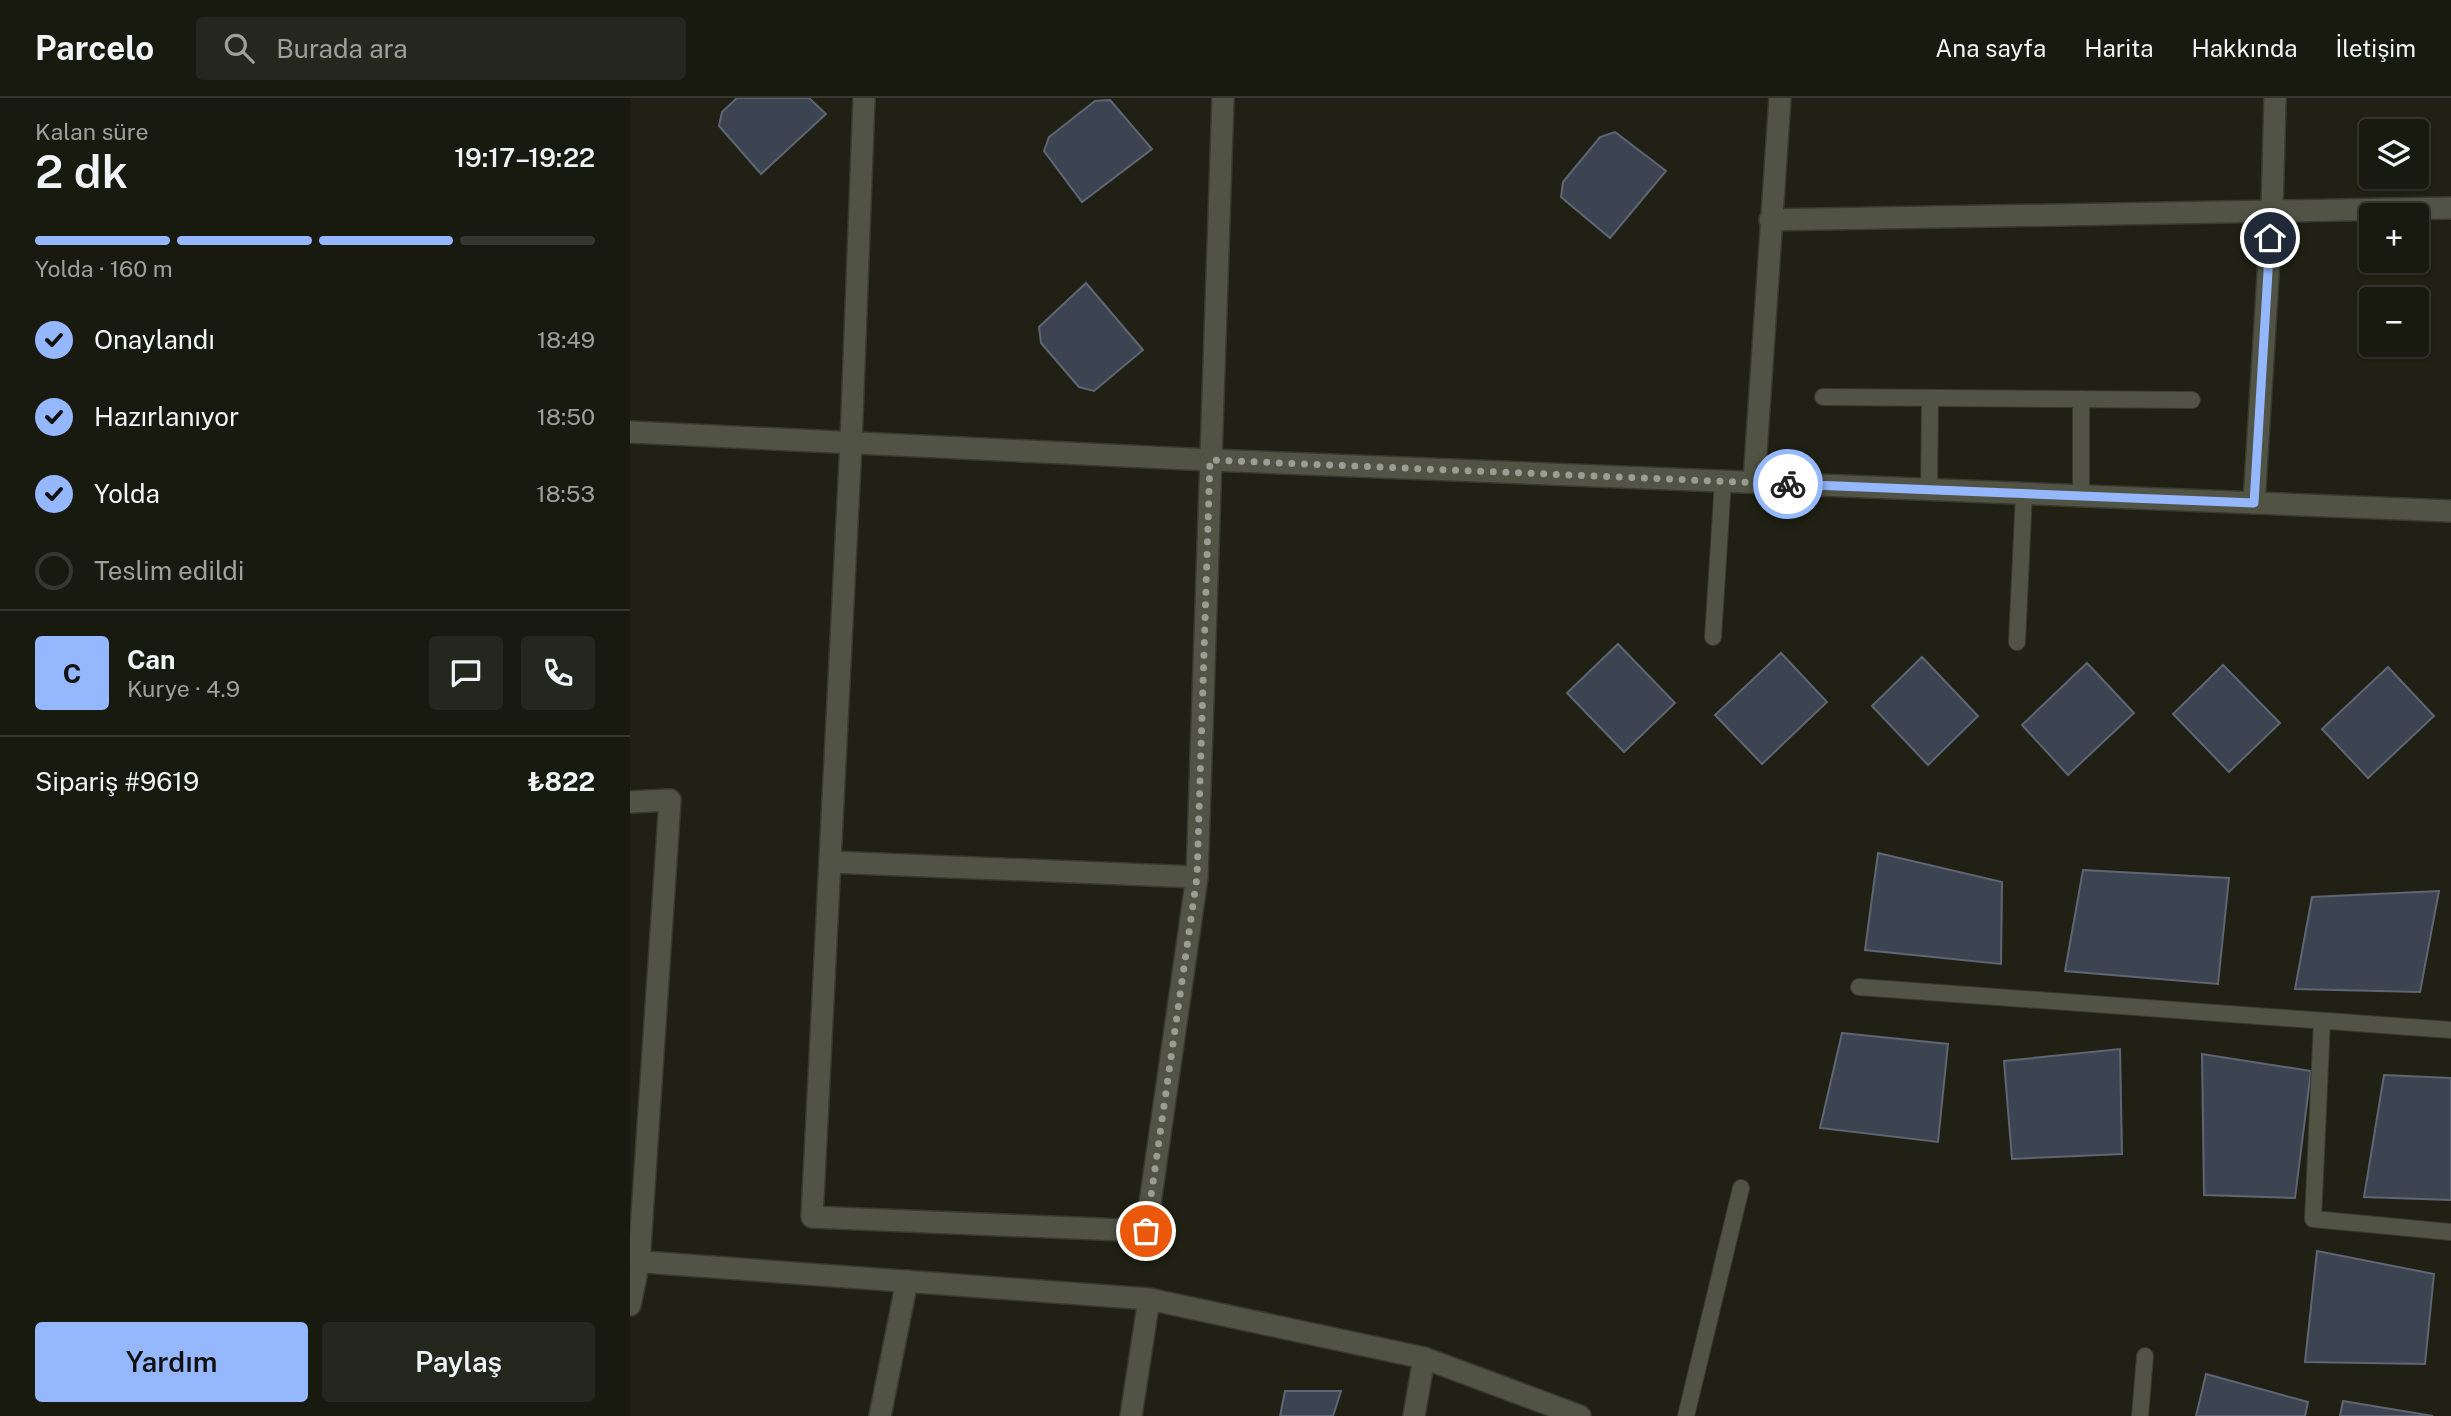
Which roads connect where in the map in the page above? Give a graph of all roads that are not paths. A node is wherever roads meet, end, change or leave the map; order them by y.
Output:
1 (864, 98) edge
2 (1223, 98) edge
3 (1780, 98) edge
4 (2275, 98) edge
5 (2451, 208) edge
6 (2272, 211) junction
7 (1770, 220) junction
8 (1823, 397) dead end
9 (1930, 398) junction
10 (2081, 399) junction
11 (2192, 400) dead end
12 (630, 432) edge
13 (851, 443) junction
14 (1210, 460) junction
15 (1723, 481) junction
16 (1754, 482) junction
17 (1930, 489) junction
18 (2025, 494) junction
19 (2081, 496) junction
20 (2254, 503) junction
21 (2451, 511) edge
22 (1713, 637) dead end
23 (2017, 642) dead end
24 (630, 802) edge
25 (830, 862) junction
26 (1197, 877) junction
27 (1859, 987) dead end
28 (2322, 1021) junction
29 (2451, 1030) edge
30 (637, 1180) edge
31 (1741, 1188) dead end
32 (2451, 1232) edge
33 (635, 1261) edge
34 (907, 1281) junction
35 (1149, 1299) junction
36 (630, 1305) edge
37 (2145, 1356) dead end
38 (1424, 1359) junction
39 (880, 1416) edge
40 (1131, 1416) edge
41 (1414, 1416) edge
42 (1580, 1416) edge
43 (1686, 1416) edge
44 (2140, 1416) edge

1 - 13 street
2 - 14 street
3 - 7 street
4 - 6 street
5 - 6 street
6 - 7 street
6 - 20 street
7 - 16 street
8 - 9 lane
9 - 10 lane
9 - 17 lane
10 - 11 lane
10 - 19 lane
12 - 13 street
13 - 14 street
13 - 25 street
14 - 15 street
14 - 26 street
15 - 16 street
15 - 22 lane
16 - 17 street
17 - 18 street
18 - 19 street
18 - 23 lane
19 - 20 street
20 - 21 street
24 - 30 street
25 - 26 street
25 - 26 street
27 - 28 lane
28 - 29 lane
28 - 32 lane
30 - 33 street
31 - 43 lane
33 - 34 street
33 - 36 street
34 - 35 street
34 - 39 street
35 - 38 street
35 - 40 street
37 - 44 lane
38 - 41 street
38 - 42 street

